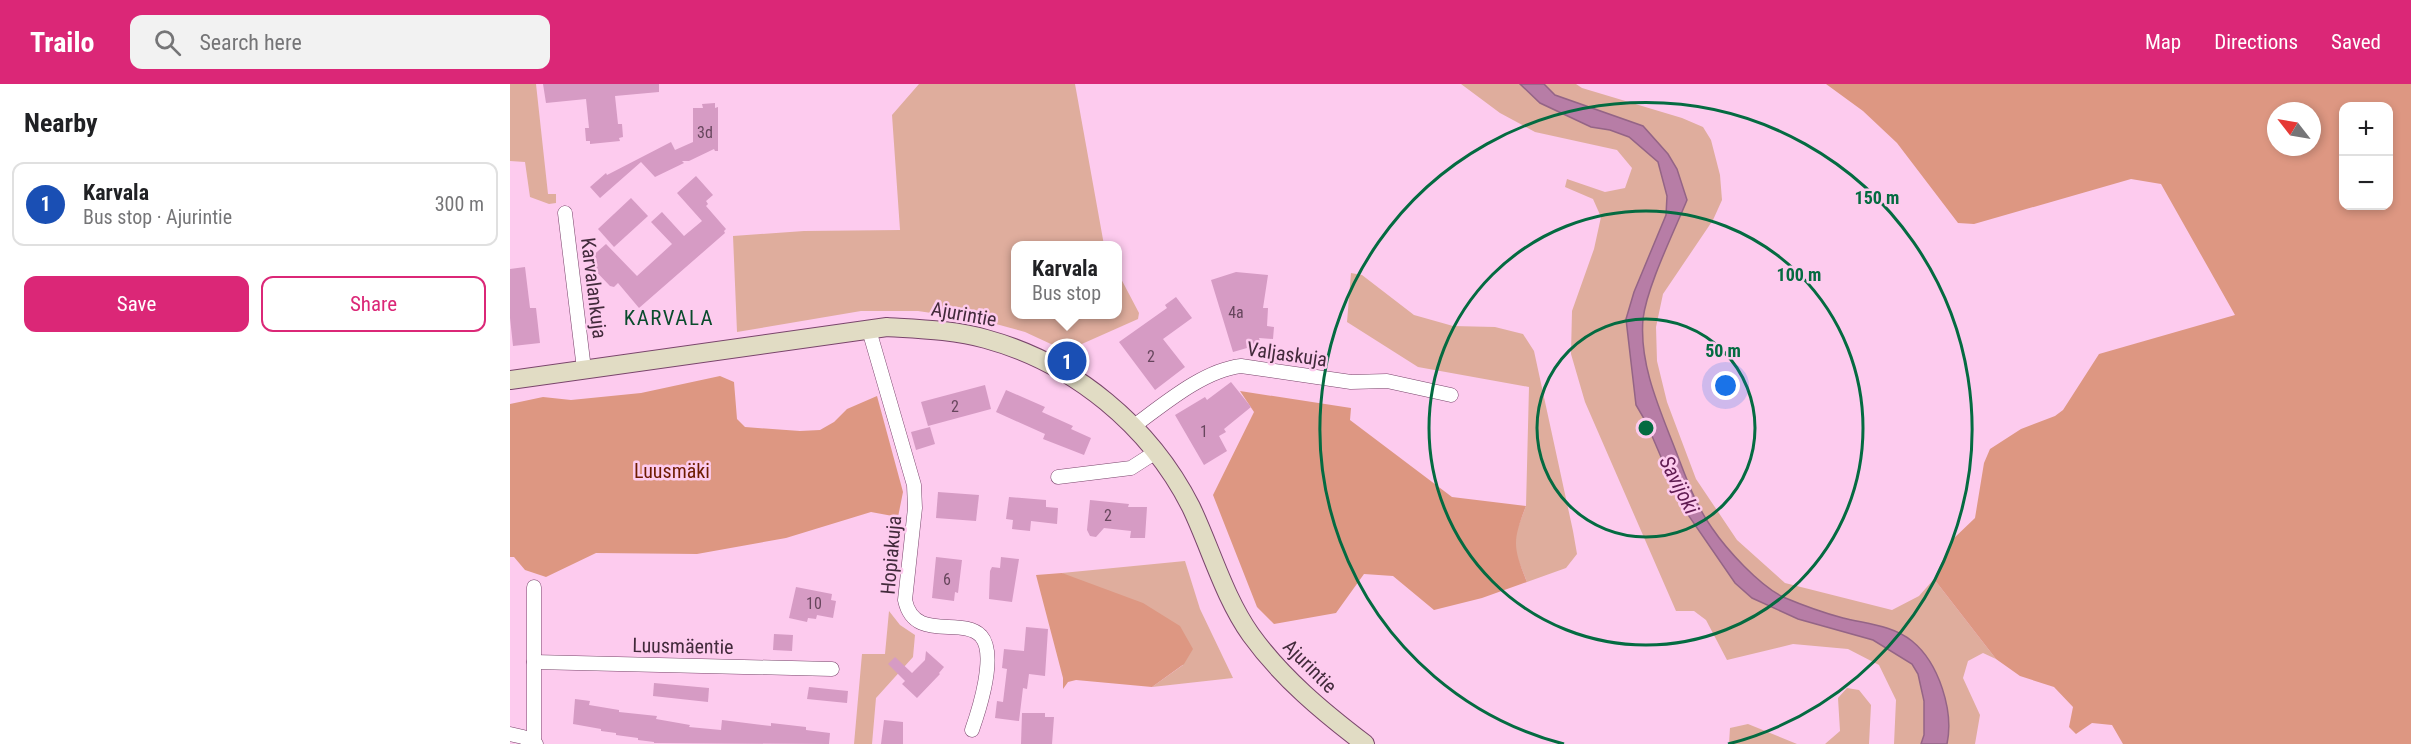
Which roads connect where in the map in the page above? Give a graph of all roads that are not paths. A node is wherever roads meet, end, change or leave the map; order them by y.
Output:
1 (565, 213) dead end
2 (869, 330) junction
3 (584, 369) junction
4 (510, 380) edge
5 (1451, 395) dead end
6 (1134, 426) junction
7 (1156, 452) junction
8 (1058, 477) dead end
9 (534, 587) dead end
10 (534, 662) junction
11 (831, 669) dead end
12 (972, 730) dead end
13 (510, 734) edge
14 (535, 743) edge
15 (1365, 744) edge

1 - 3 street, Karvalankuja
2 - 3 street, Ajurintie
2 - 6 street, Ajurintie
2 - 12 street, Hopiakuja
3 - 4 street, Ajurintie
5 - 6 street, Valjaskuja
6 - 7 street, Ajurintie
7 - 8 street
7 - 15 street, Ajurintie
9 - 10 street
10 - 11 street, Luusmäentie
10 - 14 street
13 - 14 street

